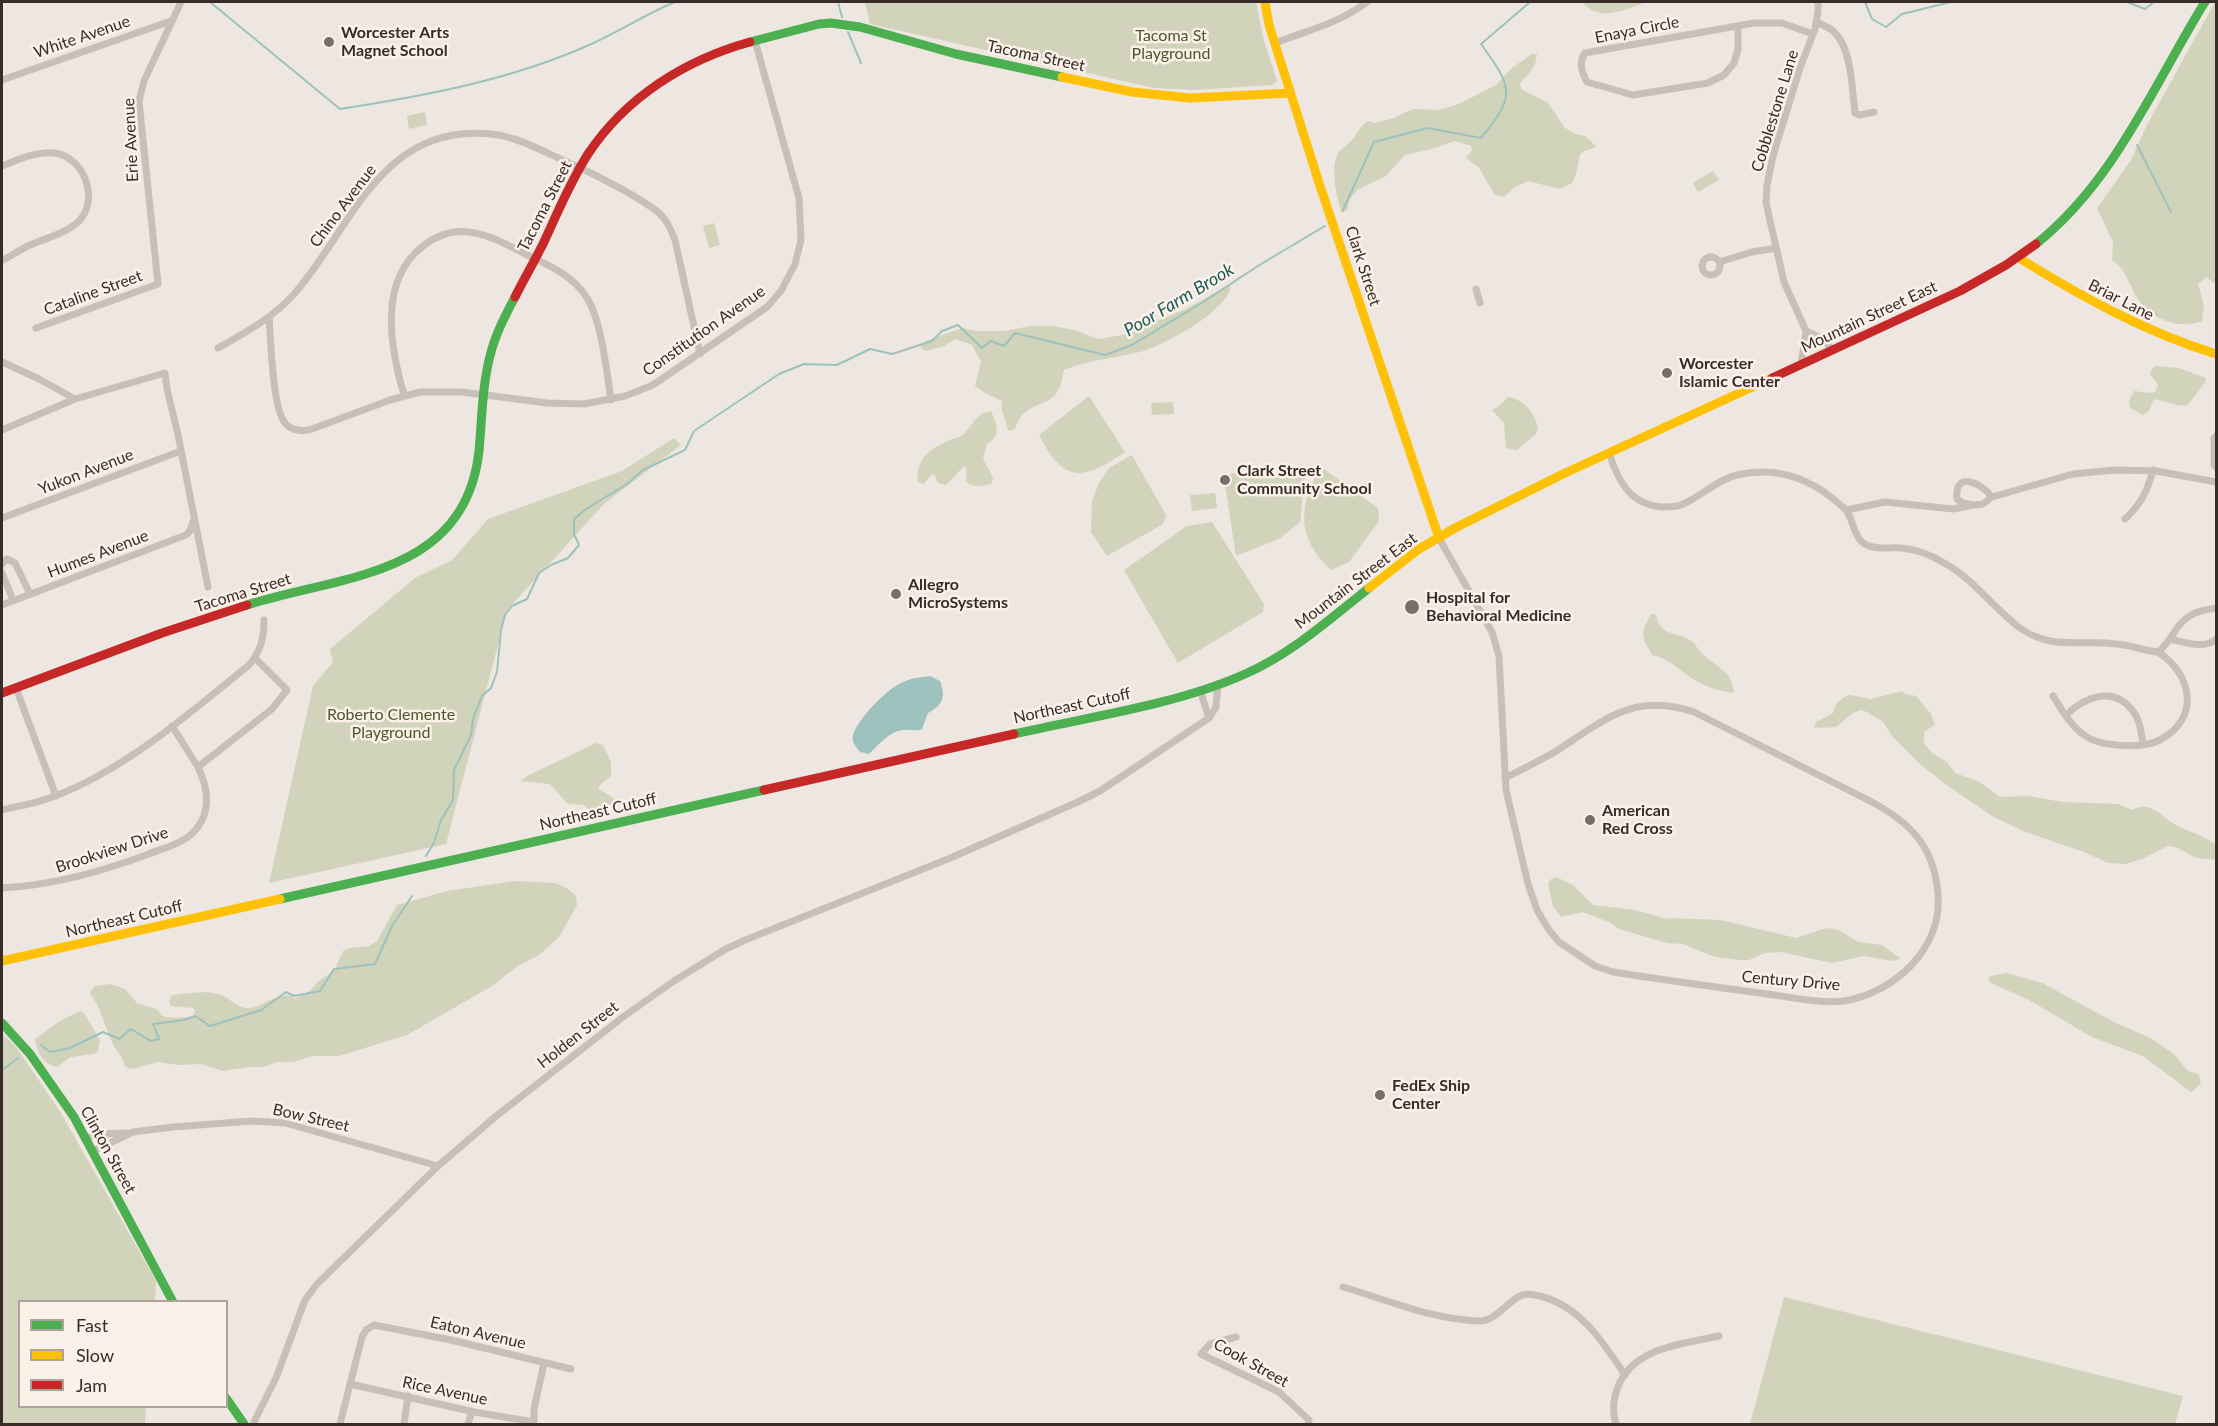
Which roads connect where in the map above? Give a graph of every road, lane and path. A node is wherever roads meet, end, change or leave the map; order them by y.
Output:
1 (181, 2) edge
2 (1265, 2) edge
3 (1367, 2) edge
4 (1818, 2) edge
5 (2205, 2) edge
6 (171, 21) junction
7 (1816, 22) junction
8 (1738, 26) junction
9 (1813, 34) junction
10 (755, 41) junction
11 (1275, 43) junction
12 (2, 80) edge
13 (1290, 93) junction
14 (1874, 112) dead end
15 (2, 166) edge
16 (580, 168) junction
17 (1776, 248) junction
18 (2019, 258) junction
19 (535, 259) junction
20 (2, 260) edge
21 (1719, 262) dead end
22 (158, 284) joint
23 (1476, 289) dead end
24 (1480, 303) dead end
25 (269, 317) junction
26 (36, 328) dead end
27 (1806, 331) junction
28 (218, 348) dead end
29 (1833, 350) junction
30 (700, 354) junction
31 (2217, 354) edge
32 (2, 362) edge
33 (1801, 365) junction
34 (404, 395) junction
35 (483, 396) junction
36 (75, 399) junction
37 (611, 400) junction
38 (2, 430) edge
39 (2217, 436) edge
40 (181, 451) junction
41 (1610, 453) junction
42 (2217, 467) edge
43 (2152, 470) junction
44 (2217, 482) edge
45 (1992, 497) junction
46 (1972, 505) junction
47 (1846, 510) junction
48 (2, 518) edge
49 (194, 519) junction
50 (2125, 519) dead end
51 (1439, 538) junction
52 (2, 564) edge
53 (2, 573) edge
54 (208, 587) dead end
55 (30, 594) junction
56 (13, 600) junction
57 (2, 605) edge
58 (2217, 608) edge
59 (264, 620) dead end
60 (2170, 639) junction
61 (2217, 639) edge
62 (2158, 652) junction
63 (255, 658) junction
64 (1218, 684) junction
65 (15, 688) junction
66 (1200, 690) junction
67 (2, 693) edge
68 (2053, 696) dead end
69 (2066, 715) junction
70 (1209, 718) junction
71 (172, 726) junction
72 (2143, 743) junction
73 (198, 767) junction
74 (1505, 778) junction
75 (56, 796) junction
76 (2, 810) edge
77 (2, 888) edge
78 (2, 961) edge
79 (2, 1023) edge
80 (140, 1132) junction
81 (86, 1139) junction
82 (93, 1151) junction
83 (438, 1166) junction
84 (1343, 1287) dead end
85 (172, 1300) edge
86 (1719, 1336) dead end
87 (1236, 1337) dead end
88 (544, 1363) junction
89 (571, 1370) dead end
90 (1625, 1375) junction
91 (350, 1384) junction
92 (408, 1396) junction
93 (228, 1401) edge
94 (472, 1411) junction
95 (534, 1423) edge
96 (244, 1425) edge
97 (253, 1425) edge
98 (340, 1425) edge
99 (404, 1425) edge
100 (468, 1425) edge
101 (1308, 1425) edge
102 (1616, 1425) edge

1 - 6 street, Erie Avenue
2 - 11 main road, Clark Street
3 - 11 street
4 - 7 street, Cobblestone Lane
5 - 18 main road, Mountain Street East
6 - 12 street, White Avenue
6 - 22 street, Erie Avenue
7 - 9 street, Cobblestone Lane
7 - 14 street
8 - 8 street, Enaya Circle
8 - 9 street, Enaya Circle
9 - 17 street, Cobblestone Lane
10 - 13 main road, Tacoma Street
10 - 16 main road, Tacoma Street
10 - 30 street, Constitution Avenue
11 - 13 main road, Clark Street
13 - 51 main road, Clark Street
15 - 20 street
16 - 19 main road, Tacoma Street
16 - 25 street, Chino Avenue
16 - 30 street, Chino Avenue
17 - 21 street
17 - 27 street, Cobblestone Lane
18 - 29 main road, Mountain Street East
18 - 31 main road, Briar Lane
19 - 34 street
19 - 35 main road, Tacoma Street
19 - 37 street
22 - 26 street, Cataline Street
23 - 24 street
25 - 28 street, Chino Avenue
25 - 34 street, Constitution Avenue
27 - 29 street
27 - 33 street
29 - 33 main road, Mountain Street East
30 - 37 street, Constitution Avenue
32 - 36 street
33 - 41 main road, Mountain Street East
34 - 35 street, Constitution Avenue
35 - 37 street, Constitution Avenue
35 - 65 main road, Tacoma Street
36 - 38 street
36 - 40 street
39 - 42 street
40 - 48 street, Yukon Avenue
40 - 49 street
41 - 47 street
41 - 51 main road, Mountain Street East
43 - 44 street
43 - 45 street
43 - 50 street
45 - 46 street
45 - 46 street
46 - 47 street
47 - 62 street
49 - 54 street
49 - 55 street, Humes Avenue
51 - 64 main road, Mountain Street East
51 - 74 street, Century Drive
52 - 55 street
53 - 56 street
55 - 56 street, Humes Avenue
56 - 57 street, Humes Avenue
58 - 60 street
59 - 63 street
60 - 61 street
60 - 62 street
62 - 72 street
63 - 71 street
63 - 73 street
64 - 66 main road, Mountain Street East
64 - 70 street
65 - 67 main road, Tacoma Street
65 - 75 street
66 - 70 street
66 - 78 main road, Northeast Cutoff
68 - 69 street
69 - 72 street
69 - 72 street
70 - 83 street, Holden Street
71 - 73 street, Brookview Drive
71 - 75 street
73 - 77 street, Brookview Drive
74 - 74 street, Century Drive
75 - 76 street
79 - 81 main road, Clinton Street
80 - 81 street, Bow Street
80 - 82 street, Bow Street
80 - 83 street, Bow Street
81 - 82 main road, Clinton Street
82 - 85 main road, Clinton Street
83 - 97 street, Holden Street
84 - 90 street
86 - 90 street
87 - 101 street, Cook Street
88 - 89 street, Eaton Avenue
88 - 91 street, Eaton Avenue
88 - 95 street
90 - 102 street
91 - 92 street, Rice Avenue
91 - 98 street
92 - 94 street, Rice Avenue
92 - 99 street
93 - 96 main road
94 - 95 street, Rice Avenue
94 - 100 street

